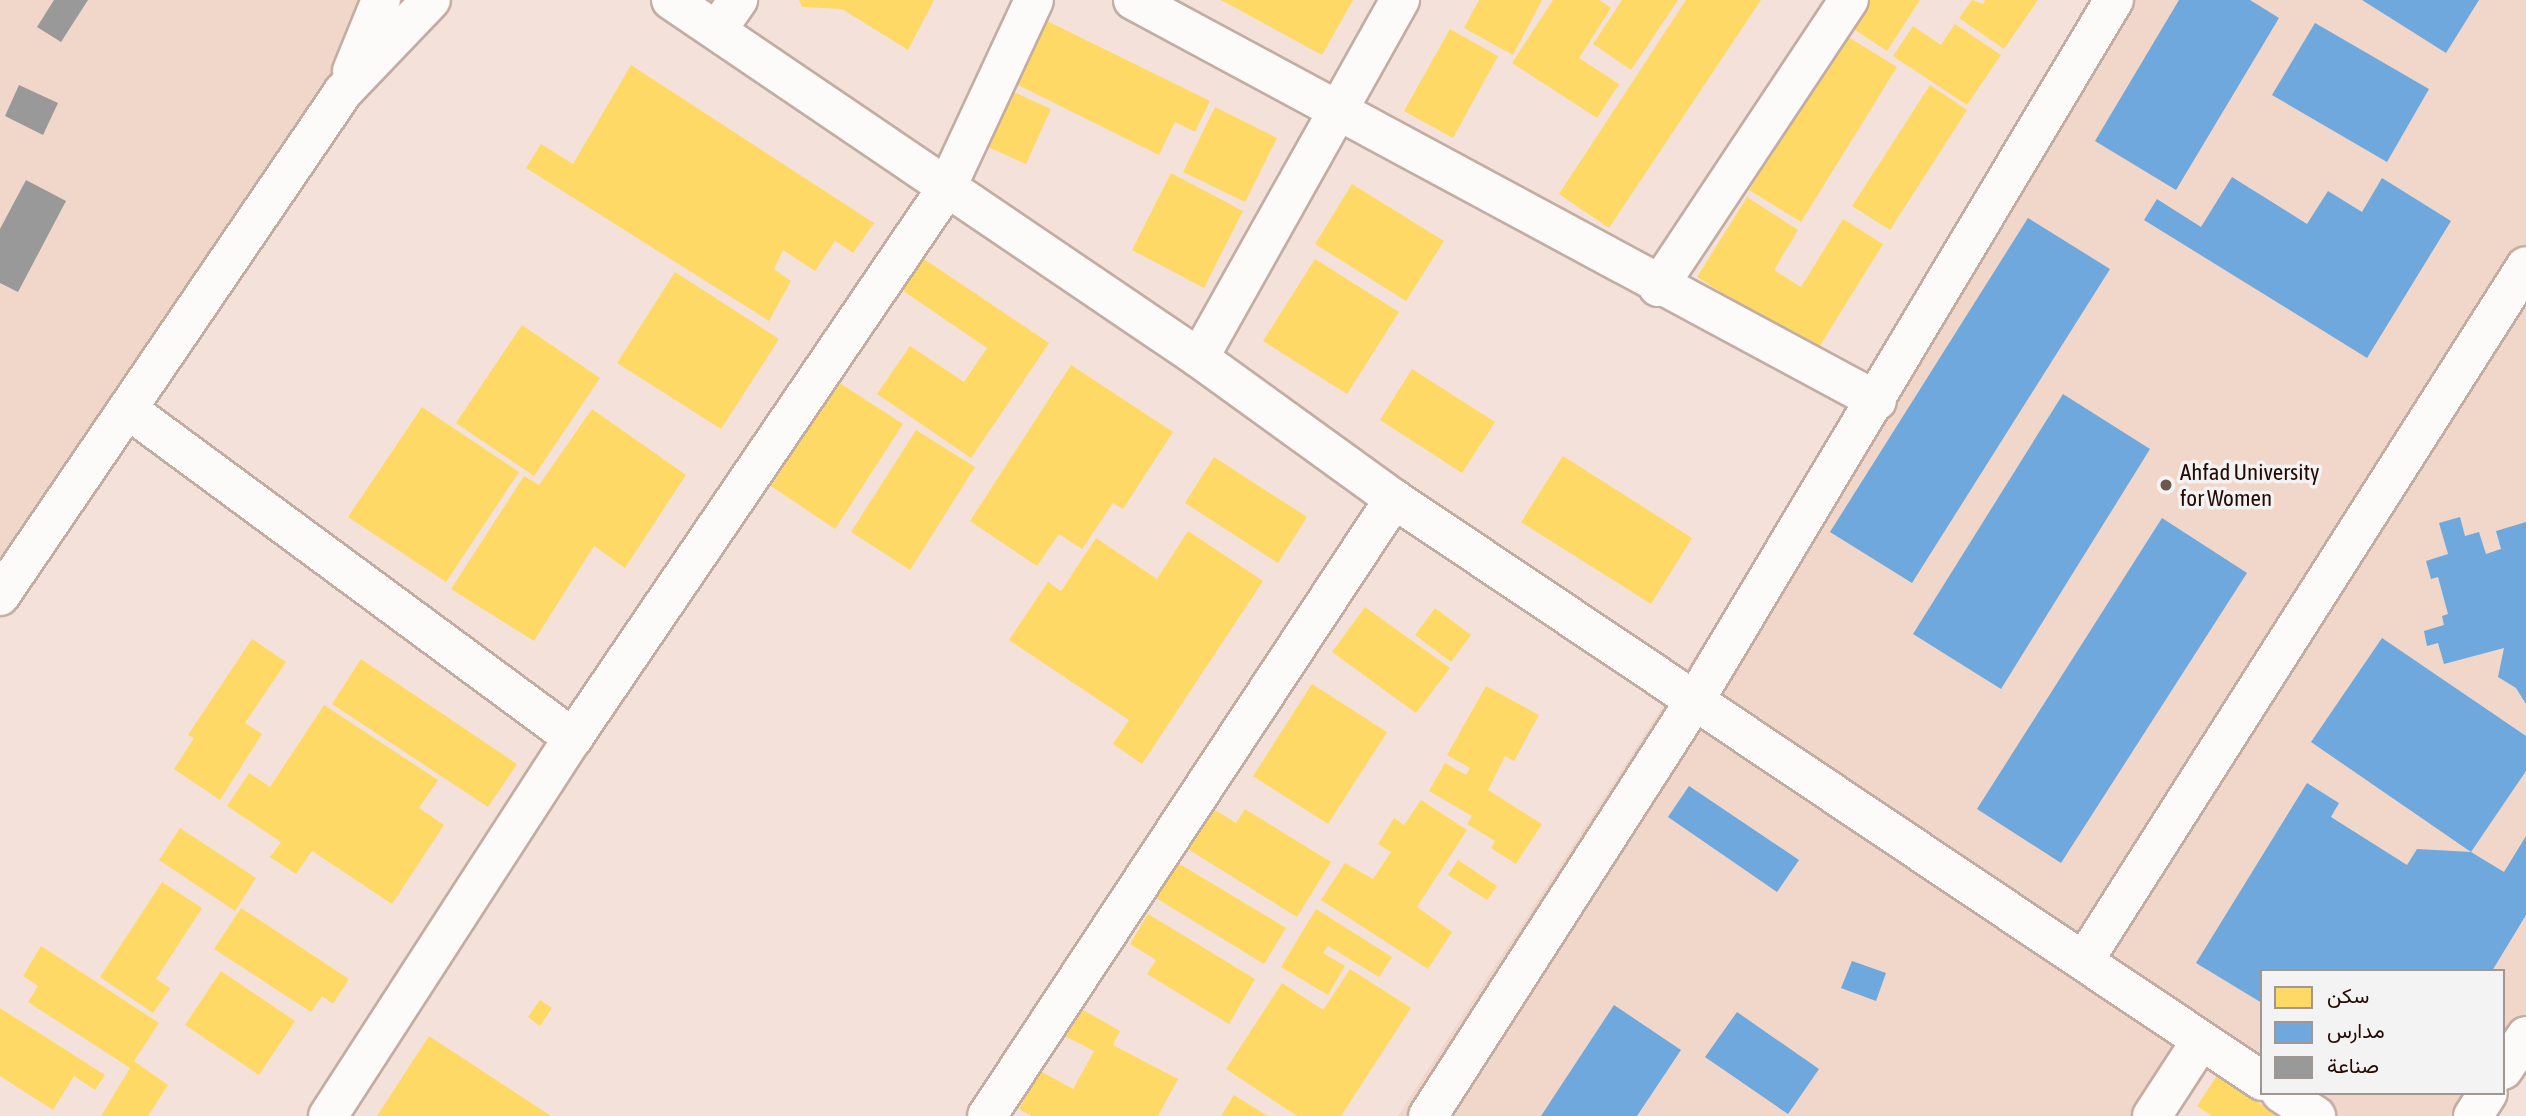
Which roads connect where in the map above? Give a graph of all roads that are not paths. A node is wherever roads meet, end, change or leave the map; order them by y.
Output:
1 (381, 0) edge
2 (431, 0) edge
3 (671, 0) edge
4 (1034, 0) edge
5 (1133, 0) edge
6 (1399, 0) edge
7 (1849, 0) edge
8 (2114, 0) edge
9 (727, 15) edge
10 (343, 92) junction
11 (1338, 108) junction
12 (946, 189) junction
13 (2526, 266) edge
14 (1658, 287) junction
15 (1199, 358) junction
16 (1877, 401) junction
17 (130, 411) junction
18 (1394, 499) junction
19 (0, 596) edge
20 (1695, 700) junction
21 (573, 738) junction
22 (2085, 959) junction
23 (2526, 1036) edge
24 (2200, 1042) junction
25 (2505, 1067) edge
26 (2260, 1080) edge
27 (2284, 1095) edge
28 (2487, 1095) edge
29 (328, 1116) edge
30 (987, 1116) edge
31 (1428, 1116) edge
32 (2152, 1116) edge
33 (2316, 1116) edge
34 (2473, 1116) edge

1 - 10 street
2 - 10 street
3 - 9 street
4 - 12 street
5 - 11 street
6 - 11 street
7 - 14 street
8 - 16 street
9 - 12 street
10 - 17 street
11 - 14 street
11 - 15 street
12 - 15 street
12 - 21 street
13 - 22 street
14 - 16 street
15 - 18 street
16 - 20 street
17 - 19 street
17 - 21 street
18 - 20 street
18 - 30 street
20 - 22 street
20 - 31 street
21 - 29 street
22 - 24 street
23 - 25 street
24 - 26 street
24 - 32 street
27 - 33 street
28 - 34 street

